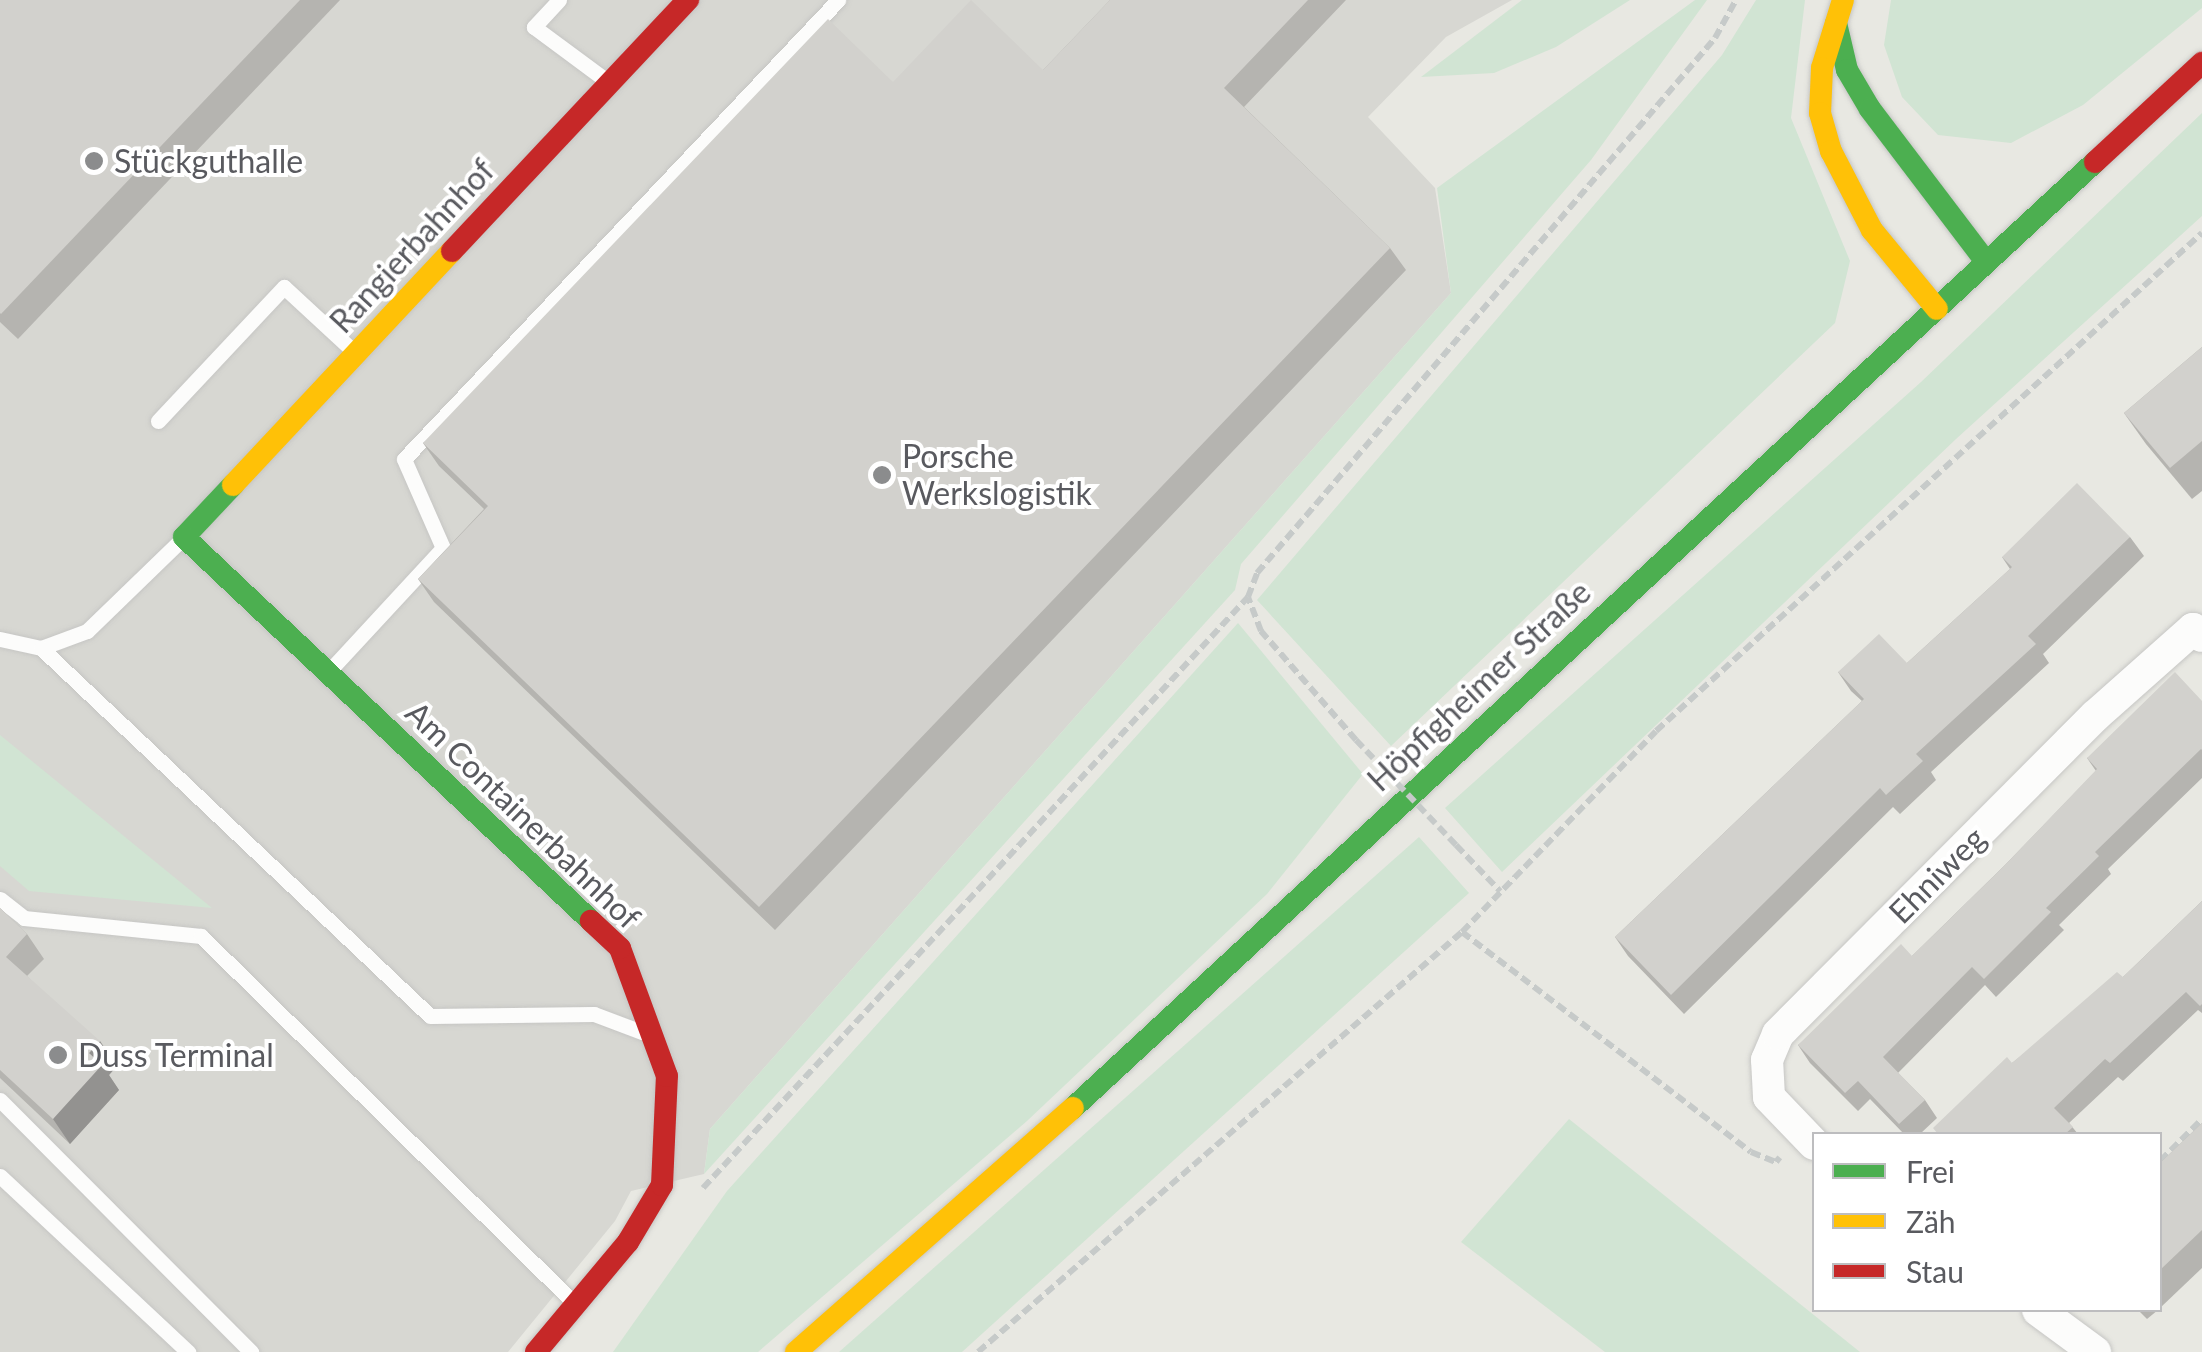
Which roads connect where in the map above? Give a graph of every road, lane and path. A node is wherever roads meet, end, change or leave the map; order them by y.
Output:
1 (559, 0) edge
2 (688, 0) edge
3 (838, 0) edge
4 (1736, 0) edge
5 (1839, 10) edge
6 (2202, 63) edge
7 (610, 84) junction
8 (2202, 233) edge
9 (1986, 262) junction
10 (1937, 309) junction
11 (356, 354) junction
12 (158, 421) dead end
13 (184, 538) junction
14 (1248, 596) junction
15 (2197, 632) edge
16 (0, 638) edge
17 (41, 648) junction
18 (327, 673) junction
19 (1500, 890) junction
20 (0, 900) edge
21 (1462, 932) junction
22 (657, 1037) junction
23 (0, 1100) edge
24 (2202, 1119) edge
25 (1808, 1139) edge
26 (2162, 1158) edge
27 (0, 1176) edge
28 (662, 1185) junction
29 (576, 1304) junction
30 (2041, 1312) edge
31 (188, 1352) edge
32 (251, 1352) edge
33 (536, 1352) edge
34 (796, 1352) edge
35 (978, 1352) edge
36 (2095, 1352) edge

1 - 7 lane
2 - 7 main road, Rangierbahnhof
3 - 18 lane
4 - 14 path
5 - 9 main road
5 - 10 main road
6 - 9 main road, Höpfigheimer Straße
7 - 11 main road, Rangierbahnhof
8 - 19 path
9 - 10 main road, Höpfigheimer Straße
10 - 34 main road, Höpfigheimer Straße
11 - 12 lane
11 - 13 main road, Rangierbahnhof
13 - 17 lane
13 - 18 main road, Am Containerbahnhof
14 - 19 path, bridge
14 - 28 path
15 - 25 street, Ehniweg
16 - 17 lane
17 - 22 lane
18 - 22 main road, Am Containerbahnhof
19 - 21 path
20 - 29 lane
21 - 25 path
21 - 35 path
22 - 28 main road, Am Containerbahnhof
23 - 32 lane
24 - 26 path
27 - 31 lane
28 - 29 main road, Am Containerbahnhof
29 - 33 main road, Am Containerbahnhof
30 - 36 street

